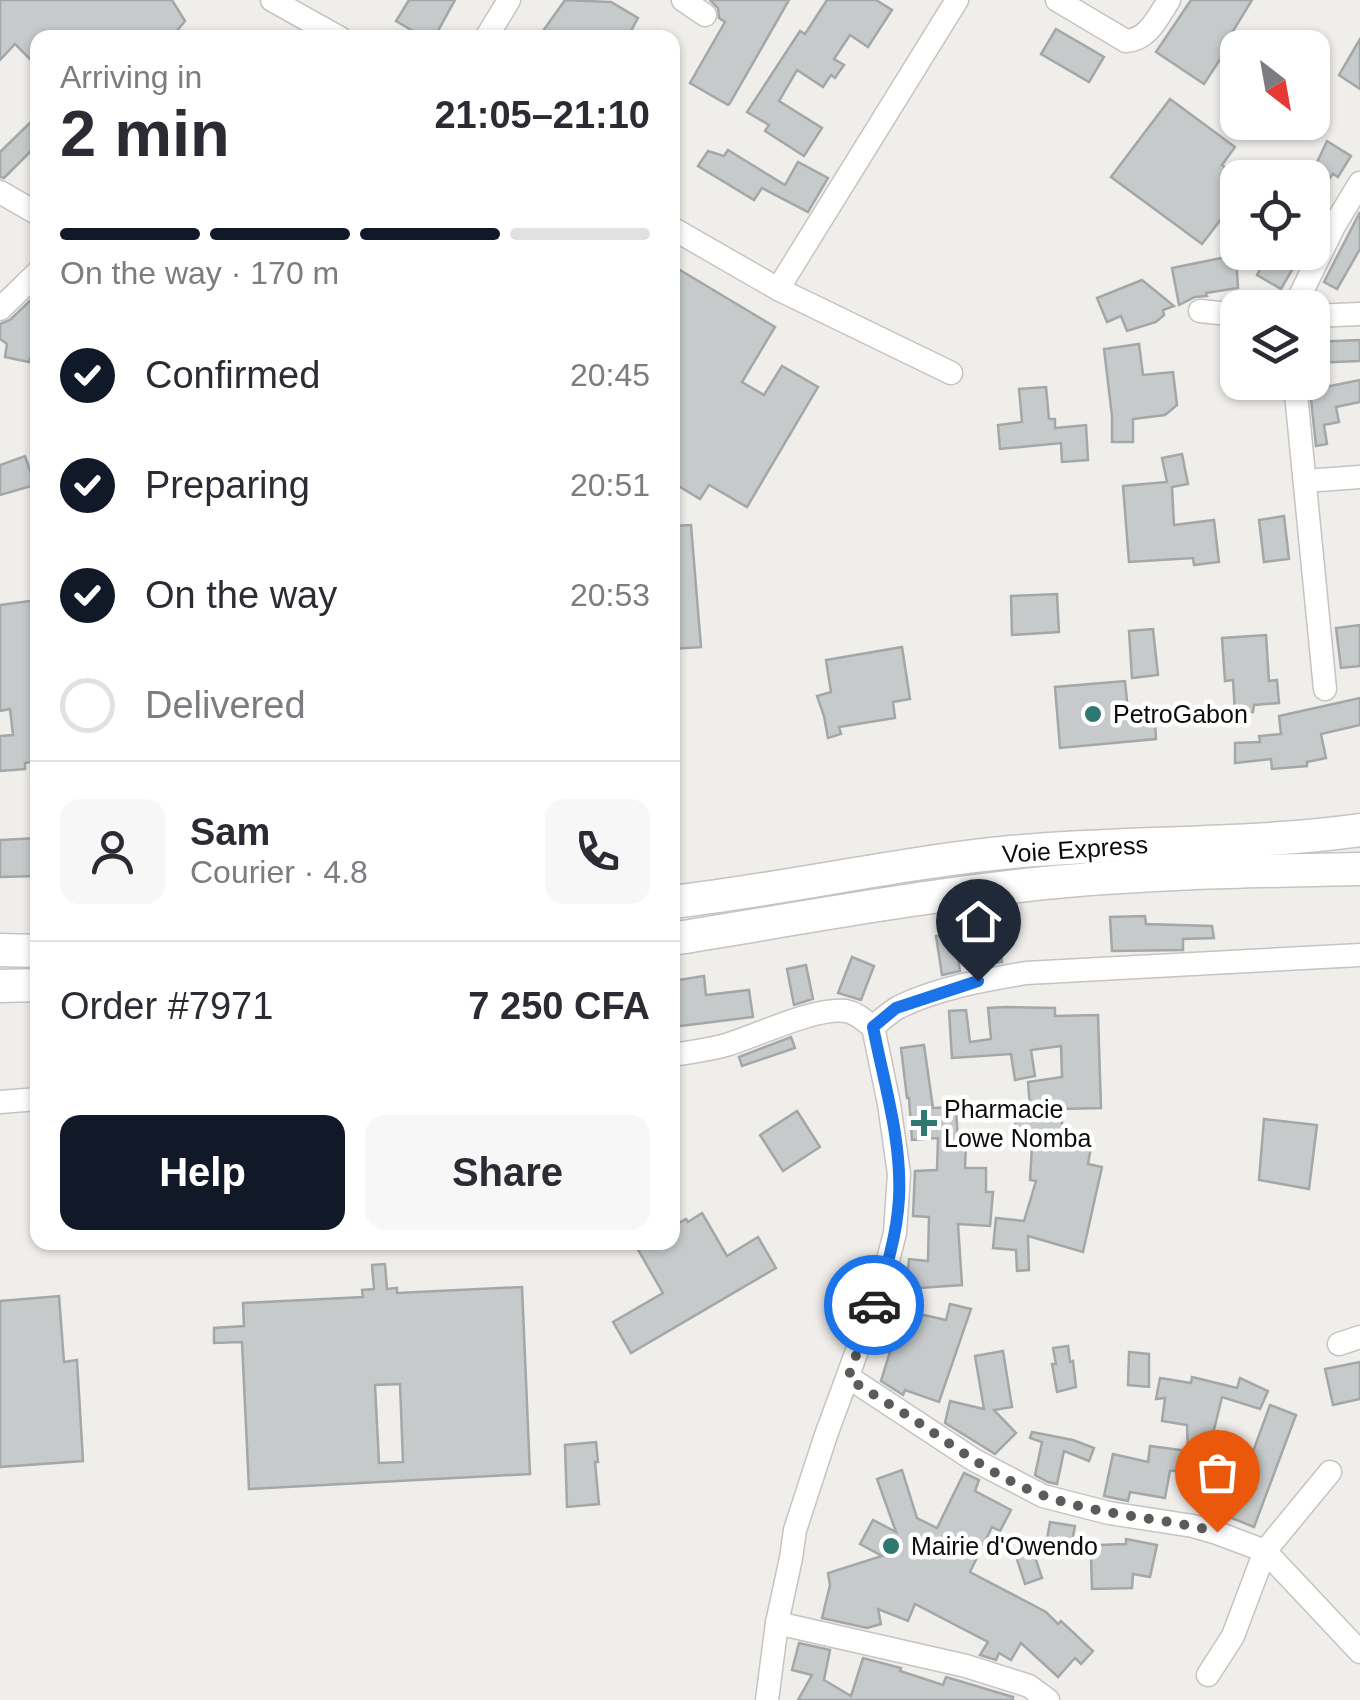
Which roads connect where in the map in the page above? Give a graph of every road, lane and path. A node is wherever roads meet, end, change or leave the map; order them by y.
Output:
1 (272, 0) edge
2 (509, 0) edge
3 (683, 0) edge
4 (957, 0) edge
5 (1056, 0) edge
6 (1169, 0) edge
7 (705, 15) dead end
8 (326, 30) edge
9 (491, 30) edge
10 (1360, 183) edge
11 (0, 192) edge
12 (30, 209) edge
13 (680, 233) edge
14 (30, 280) edge
15 (778, 289) junction
16 (1303, 290) edge
17 (0, 309) edge
18 (1200, 311) dead end
19 (1220, 313) edge
20 (1360, 314) edge
21 (1330, 315) edge
22 (951, 373) dead end
23 (1297, 400) edge
24 (1360, 477) edge
25 (1305, 481) junction
26 (1325, 690) dead end
27 (1360, 830) edge
28 (1360, 869) edge
29 (680, 901) edge
30 (680, 938) edge
31 (0, 950) edge
32 (30, 951) edge
33 (1360, 955) edge
34 (30, 985) edge
35 (0, 986) edge
36 (873, 1027) junction
37 (680, 1054) edge
38 (30, 1100) edge
39 (0, 1102) edge
40 (848, 1378) junction
41 (1330, 1472) dead end
42 (1265, 1552) junction
43 (777, 1623) junction
44 (1360, 1652) edge
45 (1208, 1674) dead end
46 (767, 1700) edge
47 (1048, 1700) edge

1 - 8 street
2 - 9 street
3 - 7 street
4 - 15 street
5 - 6 street
10 - 16 street
11 - 12 street
13 - 15 street
14 - 17 street
15 - 22 street
18 - 19 street
20 - 21 street
23 - 25 street
24 - 25 street
25 - 26 street
27 - 29 highway, Voie Express
28 - 30 highway
31 - 32 highway
33 - 36 street
34 - 35 highway
36 - 37 street
36 - 40 street
38 - 39 street
40 - 42 street
40 - 43 street
41 - 42 street
42 - 44 street
42 - 45 street
43 - 46 street
43 - 47 street

